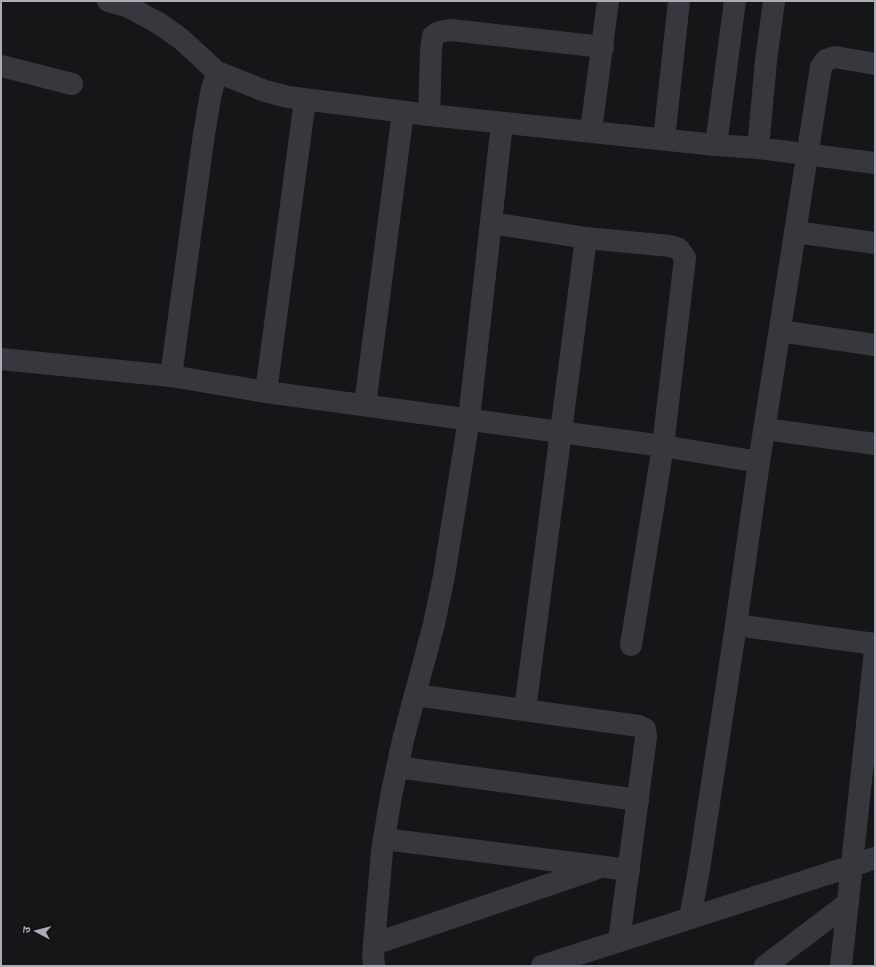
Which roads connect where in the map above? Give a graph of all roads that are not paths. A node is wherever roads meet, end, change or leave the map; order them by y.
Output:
1 (108, 1) edge
2 (608, 1) edge
3 (680, 1) edge
4 (734, 1) edge
5 (774, 1) edge
6 (603, 47) junction
7 (875, 64) edge
8 (1, 66) edge
9 (217, 72) junction
10 (72, 84) dead end
11 (305, 100) junction
12 (403, 112) junction
13 (429, 115) junction
14 (502, 123) junction
15 (591, 131) junction
16 (664, 139) junction
17 (716, 145) junction
18 (758, 148) junction
19 (808, 155) junction
20 (875, 163) edge
21 (490, 223) junction
22 (795, 232) junction
23 (586, 238) junction
24 (875, 243) edge
25 (780, 331) junction
26 (875, 346) edge
27 (1, 359) edge
28 (171, 376) junction
29 (266, 392) junction
30 (365, 405) junction
31 (469, 419) junction
32 (765, 429) junction
33 (560, 432) junction
34 (875, 444) edge
35 (662, 446) junction
36 (759, 462) junction
37 (736, 626) junction
38 (875, 644) edge
39 (631, 645) dead end
40 (875, 650) edge
41 (415, 695) junction
42 (525, 710) junction
43 (397, 767) junction
44 (638, 800) junction
45 (384, 839) junction
46 (875, 858) edge
47 (852, 866) junction
48 (599, 867) junction
49 (629, 870) junction
50 (848, 902) junction
51 (690, 918) junction
52 (619, 941) junction
53 (374, 944) junction
54 (773, 963) edge
55 (374, 966) edge
56 (542, 966) edge
57 (841, 966) edge

1 - 9 street
2 - 6 street
3 - 16 street
4 - 17 street
5 - 18 street
6 - 13 street
6 - 15 street
7 - 19 street
8 - 10 street
9 - 11 street
9 - 28 street
11 - 12 street
11 - 29 street
12 - 13 street
12 - 30 street
13 - 14 street
14 - 15 street
14 - 21 street
15 - 16 street
16 - 17 street
17 - 18 street
18 - 19 street
19 - 20 street
19 - 22 street
21 - 23 street
21 - 31 street
22 - 24 street
22 - 25 street
23 - 33 street
23 - 35 street
25 - 26 street
25 - 32 street
27 - 28 street
28 - 29 street
29 - 30 street
30 - 31 street
31 - 33 street
31 - 41 street
32 - 34 street
32 - 36 street
33 - 35 street
33 - 42 street
35 - 36 street
35 - 39 street
36 - 37 street
37 - 38 street
37 - 51 street
40 - 47 street
41 - 42 street
41 - 43 street
42 - 44 street
43 - 44 street
43 - 45 street
44 - 49 street
45 - 48 street
45 - 53 street
46 - 47 street
47 - 50 street
47 - 51 street
48 - 49 street
48 - 53 street
49 - 52 street
50 - 54 street
50 - 57 street
51 - 52 street
52 - 56 street
53 - 55 street

